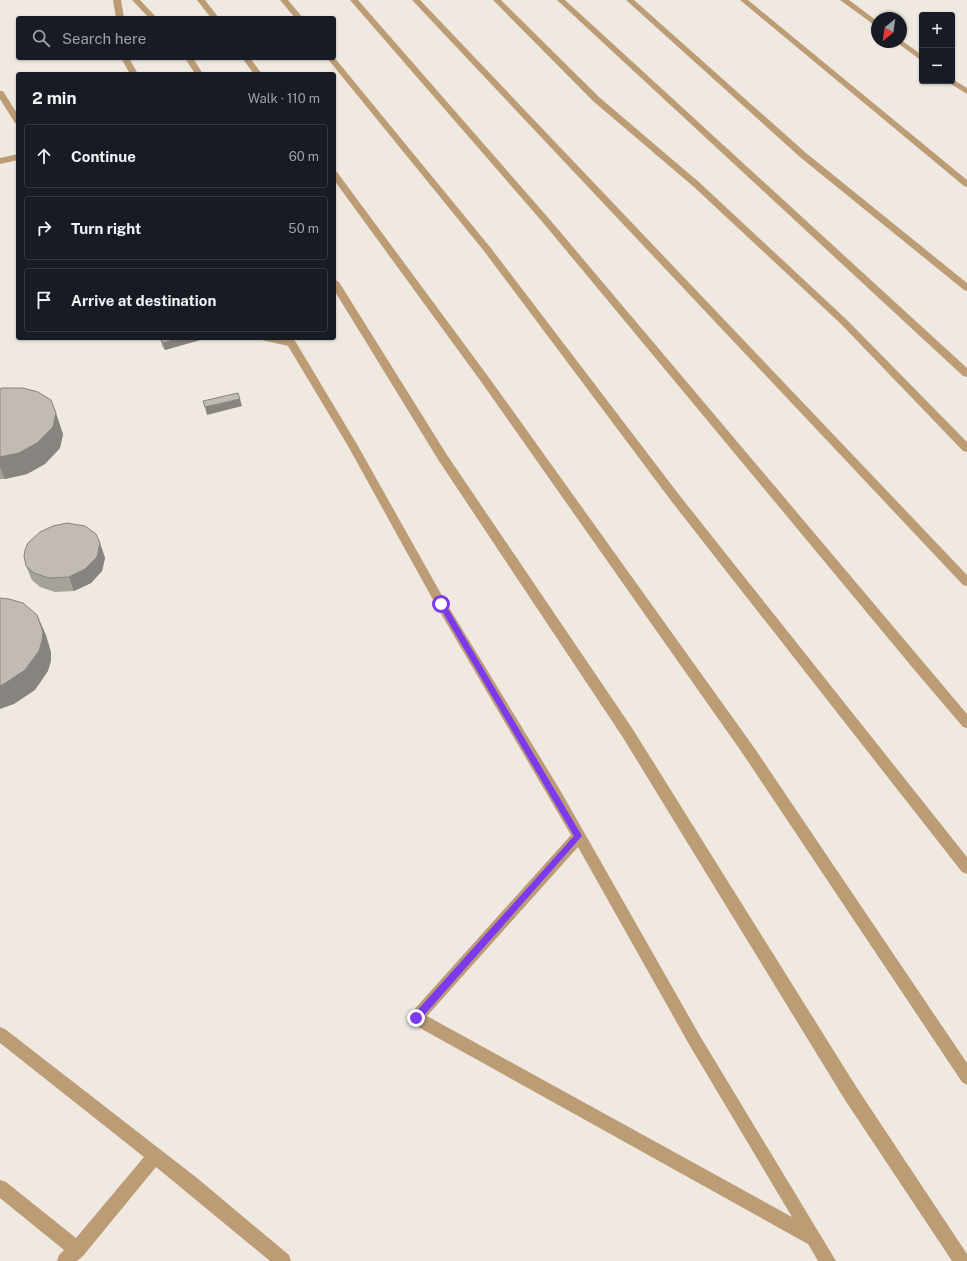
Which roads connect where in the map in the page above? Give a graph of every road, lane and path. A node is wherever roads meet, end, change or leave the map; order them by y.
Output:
1 (117, 0) edge
2 (136, 0) edge
3 (201, 0) edge
4 (284, 0) edge
5 (354, 0) edge
6 (416, 0) edge
7 (497, 0) edge
8 (561, 0) edge
9 (630, 0) edge
10 (744, 0) edge
11 (844, 0) edge
12 (120, 16) edge
13 (151, 16) edge
14 (213, 16) edge
15 (297, 16) edge
16 (871, 20) edge
17 (907, 47) edge
18 (919, 57) edge
19 (126, 60) edge
20 (189, 60) edge
21 (248, 60) edge
22 (333, 60) edge
23 (133, 72) edge
24 (198, 72) edge
25 (256, 72) edge
26 (955, 83) edge
27 (967, 92) edge
28 (0, 93) edge
29 (16, 118) edge
30 (16, 157) edge
31 (0, 161) edge
32 (336, 177) edge
33 (967, 184) edge
34 (336, 285) edge
35 (967, 288) edge
36 (290, 341) edge
37 (967, 374) edge
38 (967, 448) edge
39 (967, 582) edge
40 (967, 723) edge
41 (579, 836) junction
42 (967, 868) edge
43 (0, 1034) edge
44 (967, 1078) edge
45 (155, 1156) junction
46 (0, 1188) edge
47 (815, 1239) junction
48 (71, 1256) edge
49 (283, 1261) edge
50 (828, 1261) edge
51 (962, 1261) edge

1 - 12 lane
2 - 13 lane
3 - 14 lane
4 - 15 lane
5 - 40 lane
6 - 39 lane
7 - 38 lane
8 - 37 lane
9 - 35 lane
10 - 33 lane
11 - 16 lane
17 - 18 lane
19 - 23 lane
20 - 24 lane
21 - 25 lane
22 - 42 lane
26 - 27 lane
28 - 29 lane
30 - 31 lane
32 - 44 lane
34 - 51 lane
36 - 41 lane
41 - 47 lane
41 - 47 lane
43 - 45 lane
45 - 48 lane
45 - 49 lane
46 - 48 lane
47 - 50 lane

